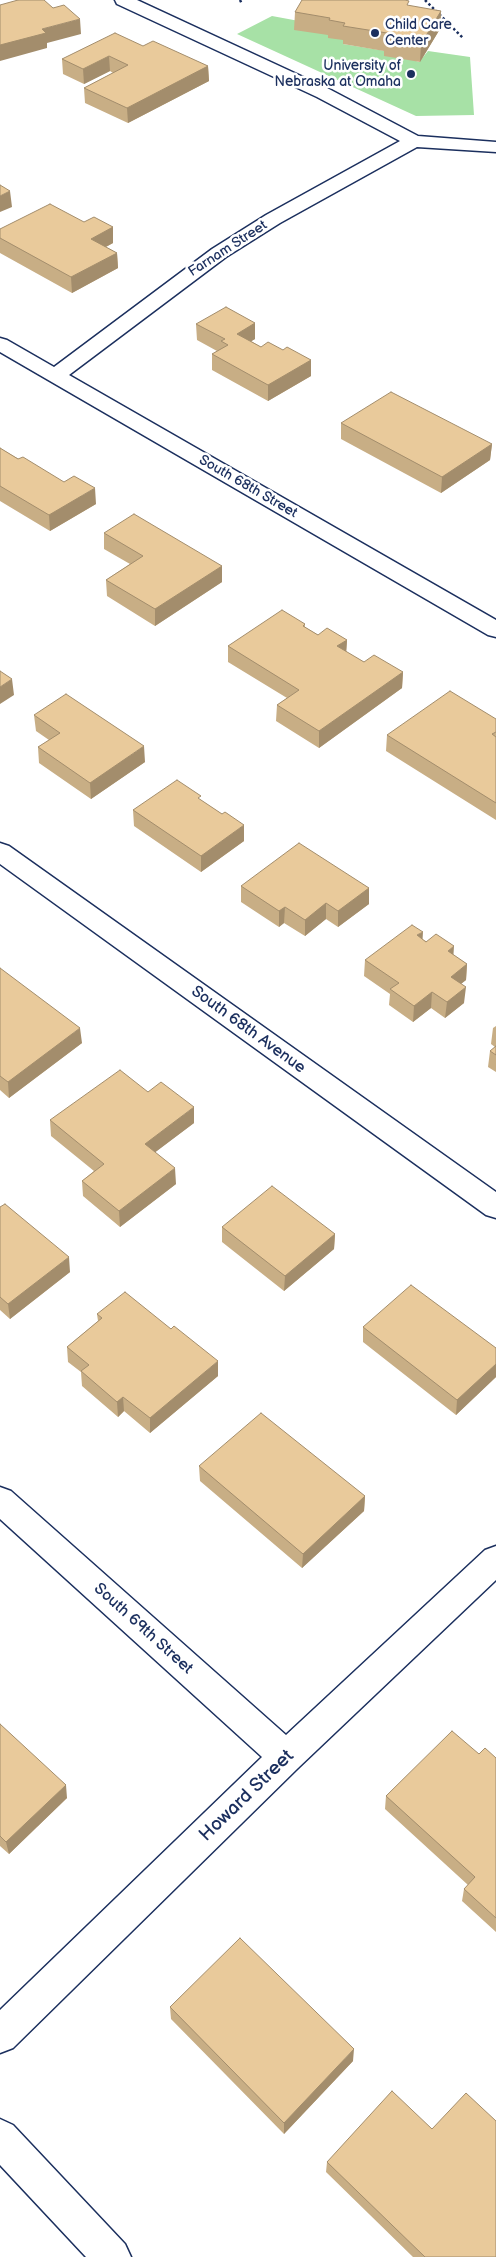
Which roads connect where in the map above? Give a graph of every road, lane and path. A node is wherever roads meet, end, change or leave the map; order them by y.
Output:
1 (123, 0) edge
2 (240, 0) edge
3 (425, 0) edge
4 (242, 4) dead end
5 (463, 38) dead end
6 (414, 141) junction
7 (496, 147) edge
8 (0, 344) edge
9 (56, 376) junction
10 (496, 630) edge
11 (0, 852) edge
12 (496, 1207) edge
13 (0, 1500) edge
14 (494, 1565) edge
15 (286, 1757) junction
16 (0, 2035) edge
17 (0, 2138) edge
18 (112, 2257) edge

1 - 6 street
2 - 4 path
3 - 5 path
6 - 7 street
6 - 9 street, Farnam Street
8 - 9 street, South 68th Street
9 - 10 street, South 68th Street
11 - 12 street, South 68th Avenue
13 - 15 street, South 69th Street
14 - 15 street, Howard Street
15 - 16 street, Howard Street
17 - 18 street

